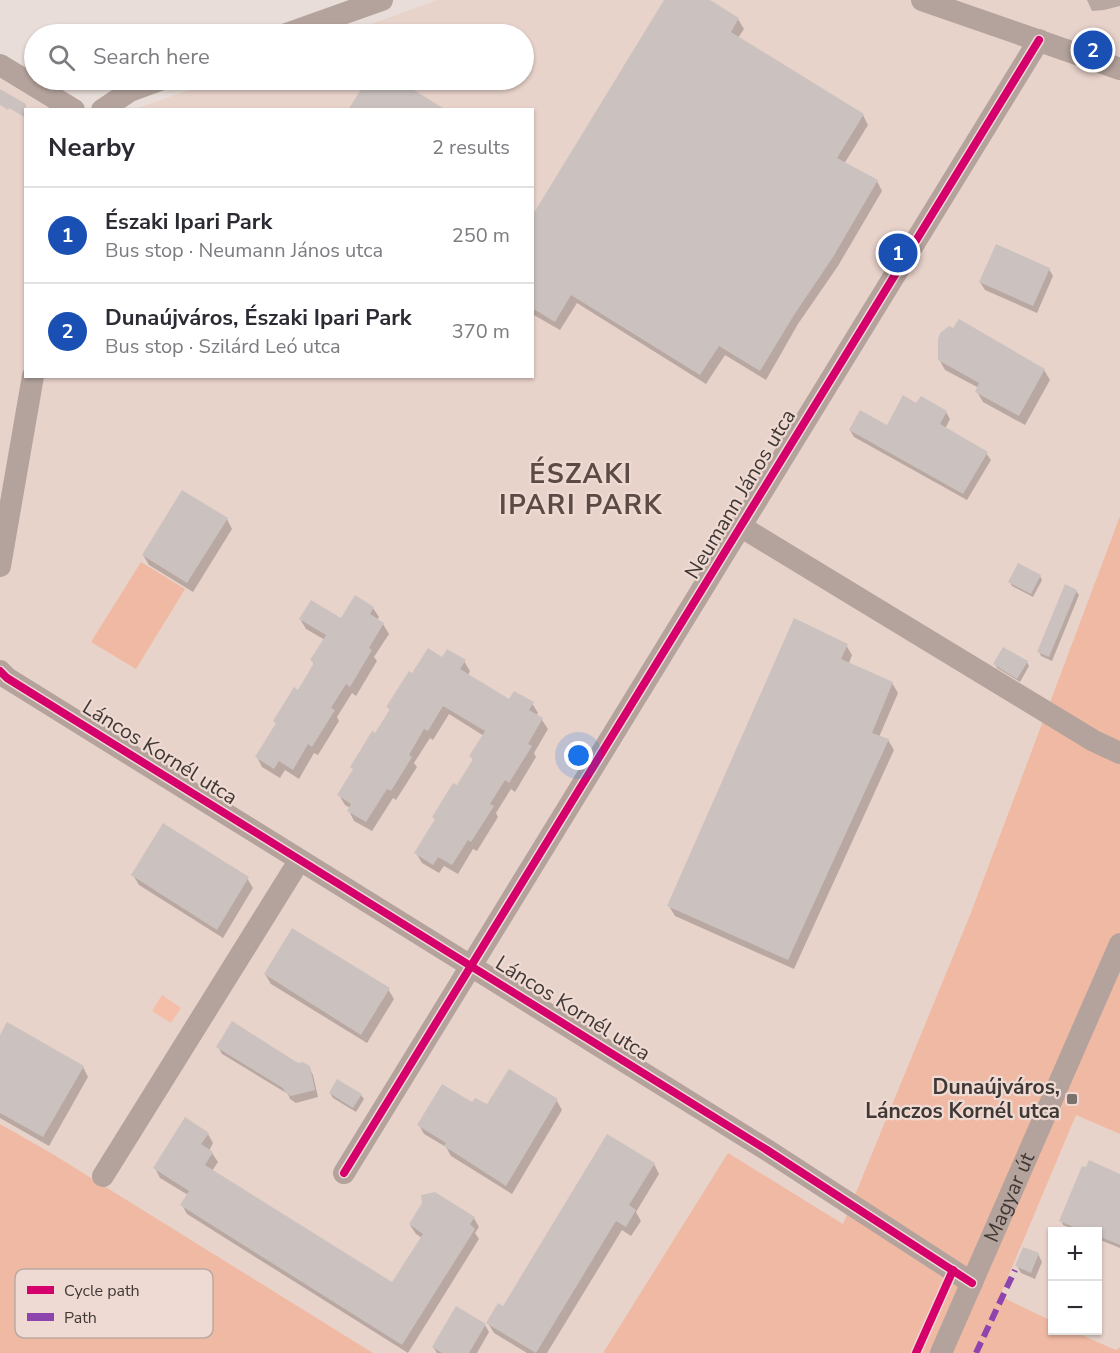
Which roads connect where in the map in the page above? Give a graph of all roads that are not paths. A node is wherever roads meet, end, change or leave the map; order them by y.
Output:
1 (382, 0) edge
2 (922, 0) edge
3 (314, 24) edge
4 (1039, 40) junction
5 (0, 65) edge
6 (1120, 69) edge
7 (24, 80) edge
8 (41, 90) edge
9 (133, 90) edge
10 (71, 108) edge
11 (105, 108) edge
12 (33, 378) edge
13 (740, 526) junction
14 (0, 566) edge
15 (0, 671) edge
16 (1120, 753) edge
17 (299, 861) junction
18 (1120, 944) edge
19 (471, 966) junction
20 (344, 1173) dead end
21 (103, 1176) dead end
22 (972, 1282) junction
23 (940, 1353) edge

1 - 3 street
2 - 4 street
4 - 6 street
4 - 13 street, Neumann János utca
5 - 7 street
8 - 10 street
9 - 11 street
12 - 14 street
13 - 16 street
13 - 19 street, Neumann János utca
15 - 17 street, Láncos Kornél utca
17 - 19 street, Láncos Kornél utca
17 - 21 street
18 - 22 street, Magyar út
19 - 20 street, Neumann János utca
19 - 22 street, Láncos Kornél utca
22 - 23 street, Magyar út

